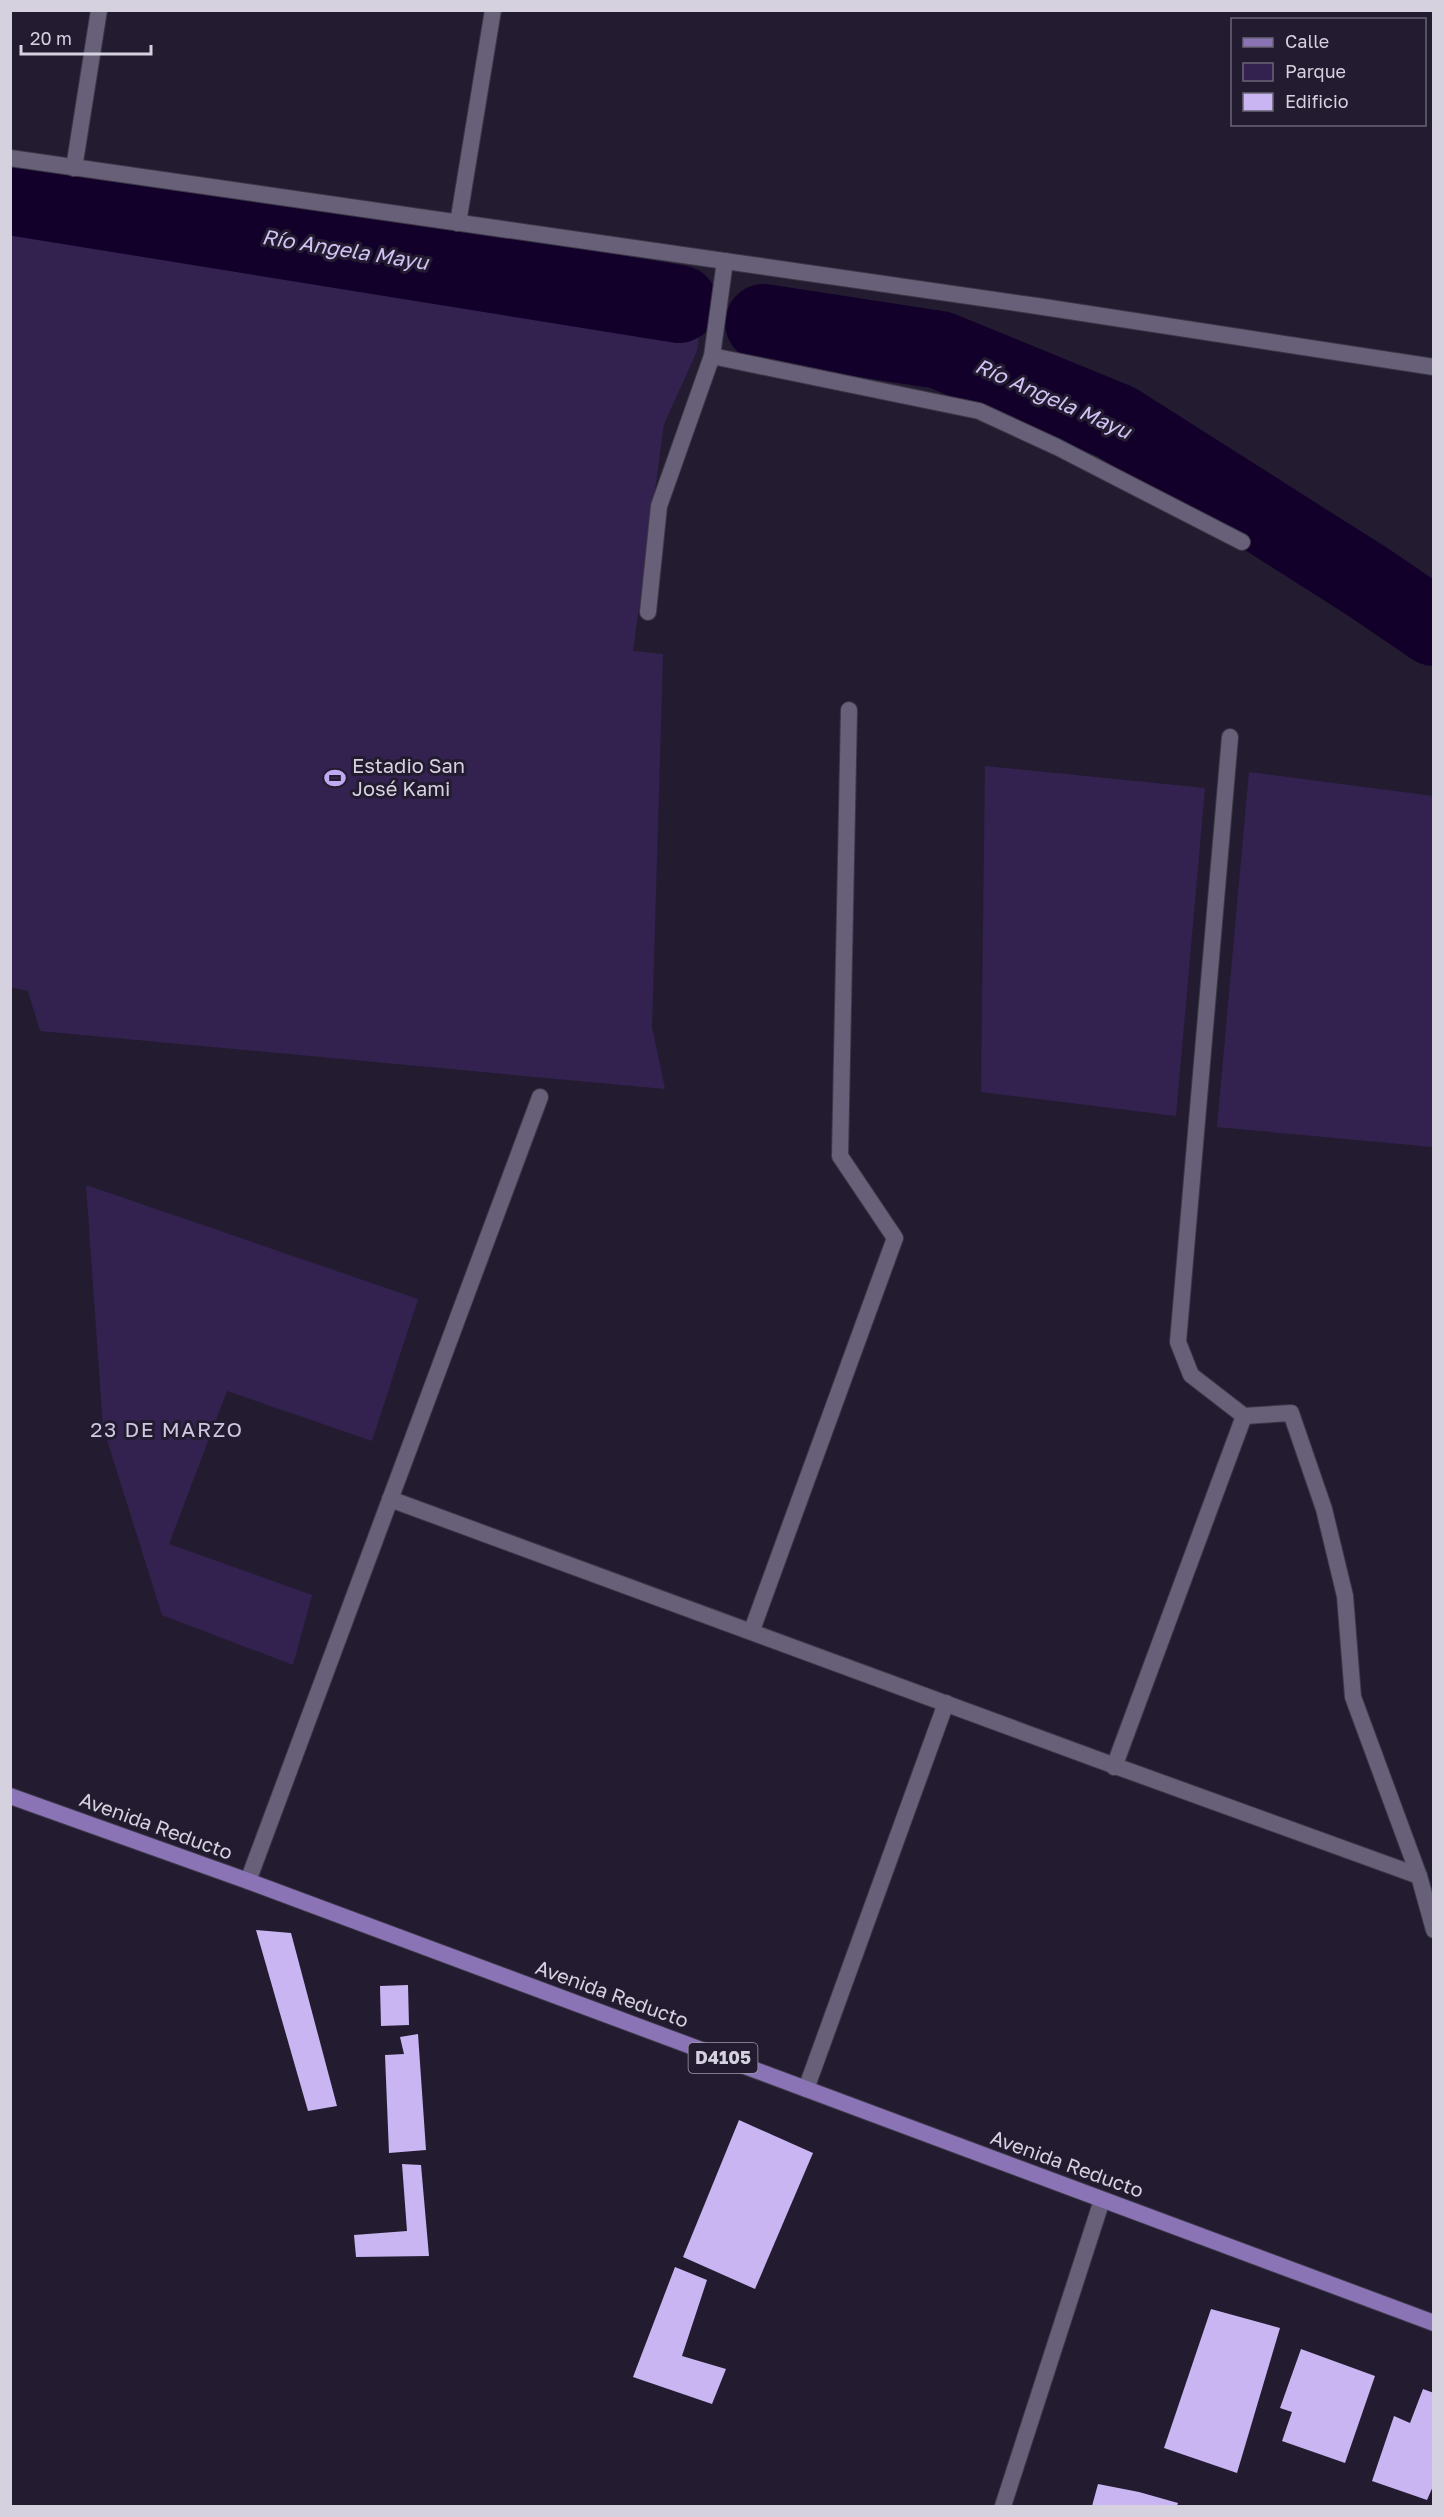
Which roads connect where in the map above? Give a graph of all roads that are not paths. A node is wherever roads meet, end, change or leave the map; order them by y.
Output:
1 (99, 10) edge
2 (493, 10) edge
3 (10, 158) edge
4 (74, 168) junction
5 (458, 223) junction
6 (725, 261) junction
7 (712, 356) junction
8 (1434, 367) edge
9 (1242, 542) dead end
10 (648, 612) dead end
11 (849, 710) dead end
12 (1230, 737) dead end
13 (540, 1097) dead end
14 (1244, 1416) junction
15 (390, 1499) junction
16 (752, 1630) junction
17 (946, 1703) junction
18 (1114, 1767) junction
19 (10, 1796) edge
20 (1419, 1876) junction
21 (248, 1881) junction
22 (1434, 1930) edge
23 (806, 2089) junction
24 (1102, 2200) junction
25 (1434, 2323) edge
26 (1002, 2506) edge

1 - 4 street
2 - 5 street
3 - 4 street
4 - 5 street
5 - 6 street
6 - 7 street
6 - 8 street
7 - 9 street
7 - 10 street
11 - 16 street
12 - 14 street
13 - 15 street
14 - 18 street
14 - 20 street
15 - 16 street
15 - 21 street
16 - 17 street
17 - 18 street
17 - 23 street
18 - 20 street
19 - 21 main road, Avenida Reducto / D4105
20 - 22 street
21 - 23 main road, Avenida Reducto / D4105
23 - 24 main road, Avenida Reducto / D4105
24 - 25 main road, Avenida Reducto / D4105
24 - 26 street

